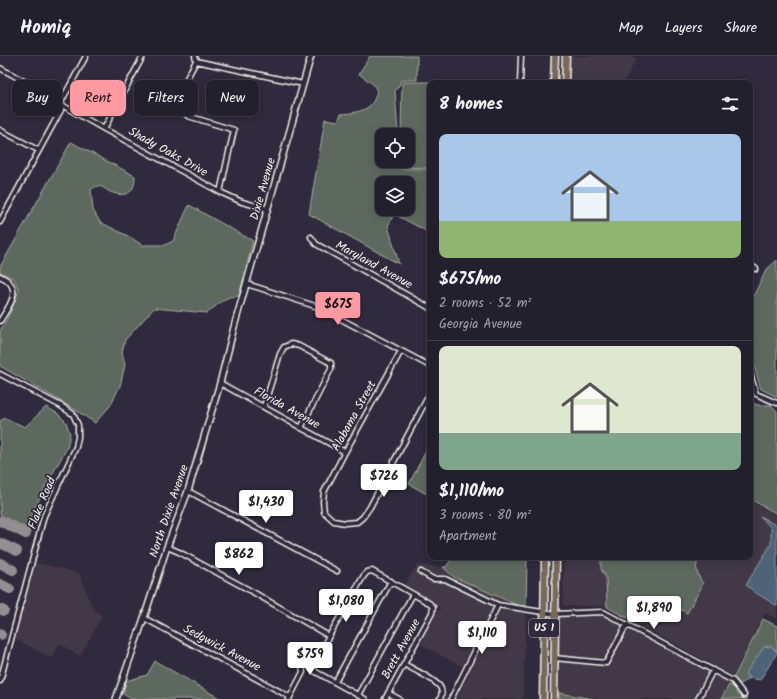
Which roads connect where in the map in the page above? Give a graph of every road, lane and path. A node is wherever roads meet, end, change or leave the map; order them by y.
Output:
1 (86, 56) edge
2 (143, 56) edge
3 (196, 56) edge
4 (311, 56) edge
5 (521, 56) edge
6 (554, 56) edge
7 (566, 56) edge
8 (196, 61) junction
9 (0, 68) edge
10 (22, 80) edge
11 (520, 80) edge
12 (554, 80) edge
13 (565, 80) edge
14 (303, 84) junction
15 (62, 100) edge
16 (62, 105) edge
17 (57, 116) edge
18 (104, 129) junction
19 (0, 130) edge
20 (38, 150) junction
21 (220, 192) junction
22 (268, 209) junction
23 (0, 222) edge
24 (311, 237) dead end
25 (753, 267) edge
26 (756, 269) dead end
27 (0, 276) edge
28 (247, 284) junction
29 (427, 306) edge
30 (0, 321) edge
31 (234, 327) joint
32 (401, 351) junction
33 (427, 364) edge
34 (0, 374) edge
35 (220, 383) junction
36 (753, 384) edge
37 (427, 399) edge
38 (777, 403) edge
39 (264, 406) junction
40 (301, 428) junction
41 (345, 452) junction
42 (188, 491) junction
43 (167, 547) junction
44 (545, 560) edge
45 (556, 560) edge
46 (336, 571) dead end
47 (421, 572) dead end
48 (391, 581) junction
49 (412, 594) junction
50 (498, 605) junction
51 (544, 612) junction
52 (555, 614) junction
53 (144, 618) junction
54 (627, 624) junction
55 (329, 636) junction
56 (554, 658) junction
57 (293, 659) dead end
58 (404, 664) junction
59 (713, 670) junction
60 (0, 681) edge
61 (335, 682) junction
62 (388, 693) junction
63 (358, 695) junction
64 (744, 695) dead end
65 (289, 698) edge
66 (116, 699) edge
67 (365, 699) edge
68 (385, 699) edge
69 (400, 699) edge
70 (440, 699) edge
71 (451, 699) edge
72 (543, 699) edge
73 (554, 699) edge
74 (698, 699) edge

1 - 15 street
2 - 18 street
3 - 8 street
4 - 14 street, Dixie Avenue
5 - 11 street
6 - 12 main road
7 - 13 main road
8 - 14 street
8 - 21 street
9 - 10 street, Shady Oaks Drive
14 - 22 street, Dixie Avenue
16 - 18 street, Shady Oaks Drive
17 - 20 street
18 - 21 street, Shady Oaks Drive
19 - 20 street
20 - 23 street
21 - 22 street, Shady Oaks Drive
22 - 28 street, Dixie Avenue
24 - 29 street, Maryland Avenue
25 - 26 street
27 - 30 street
28 - 31 street, Dixie Avenue
28 - 32 street
31 - 35 street, North Dixie Avenue
32 - 33 street
32 - 41 street, Alabama Street
34 - 60 street, Flake Road
35 - 39 street, Florida Avenue
35 - 42 street, North Dixie Avenue
36 - 38 street
37 - 41 street, Alabama Street
39 - 40 street, Florida Avenue
39 - 40 street
40 - 41 street, Florida Avenue
42 - 43 street, North Dixie Avenue
42 - 46 street
43 - 53 street, North Dixie Avenue
43 - 55 street
44 - 51 main road, US 1
45 - 52 main road, US 1
47 - 50 street
48 - 49 street
48 - 55 street
48 - 61 street
49 - 58 street, Brett Avenue
49 - 63 street
50 - 51 street
50 - 71 street
51 - 52 street
51 - 72 main road, US 1
52 - 54 street
52 - 56 main road, US 1
53 - 65 street, Sedgwick Avenue
53 - 66 street, North Dixie Avenue
54 - 56 street
54 - 59 street
55 - 61 street
56 - 73 main road, US 1
57 - 65 street
58 - 62 street, Brett Avenue
58 - 70 street
59 - 64 street
59 - 74 street
61 - 63 street
62 - 68 street, Brett Avenue
62 - 69 street
63 - 67 street

